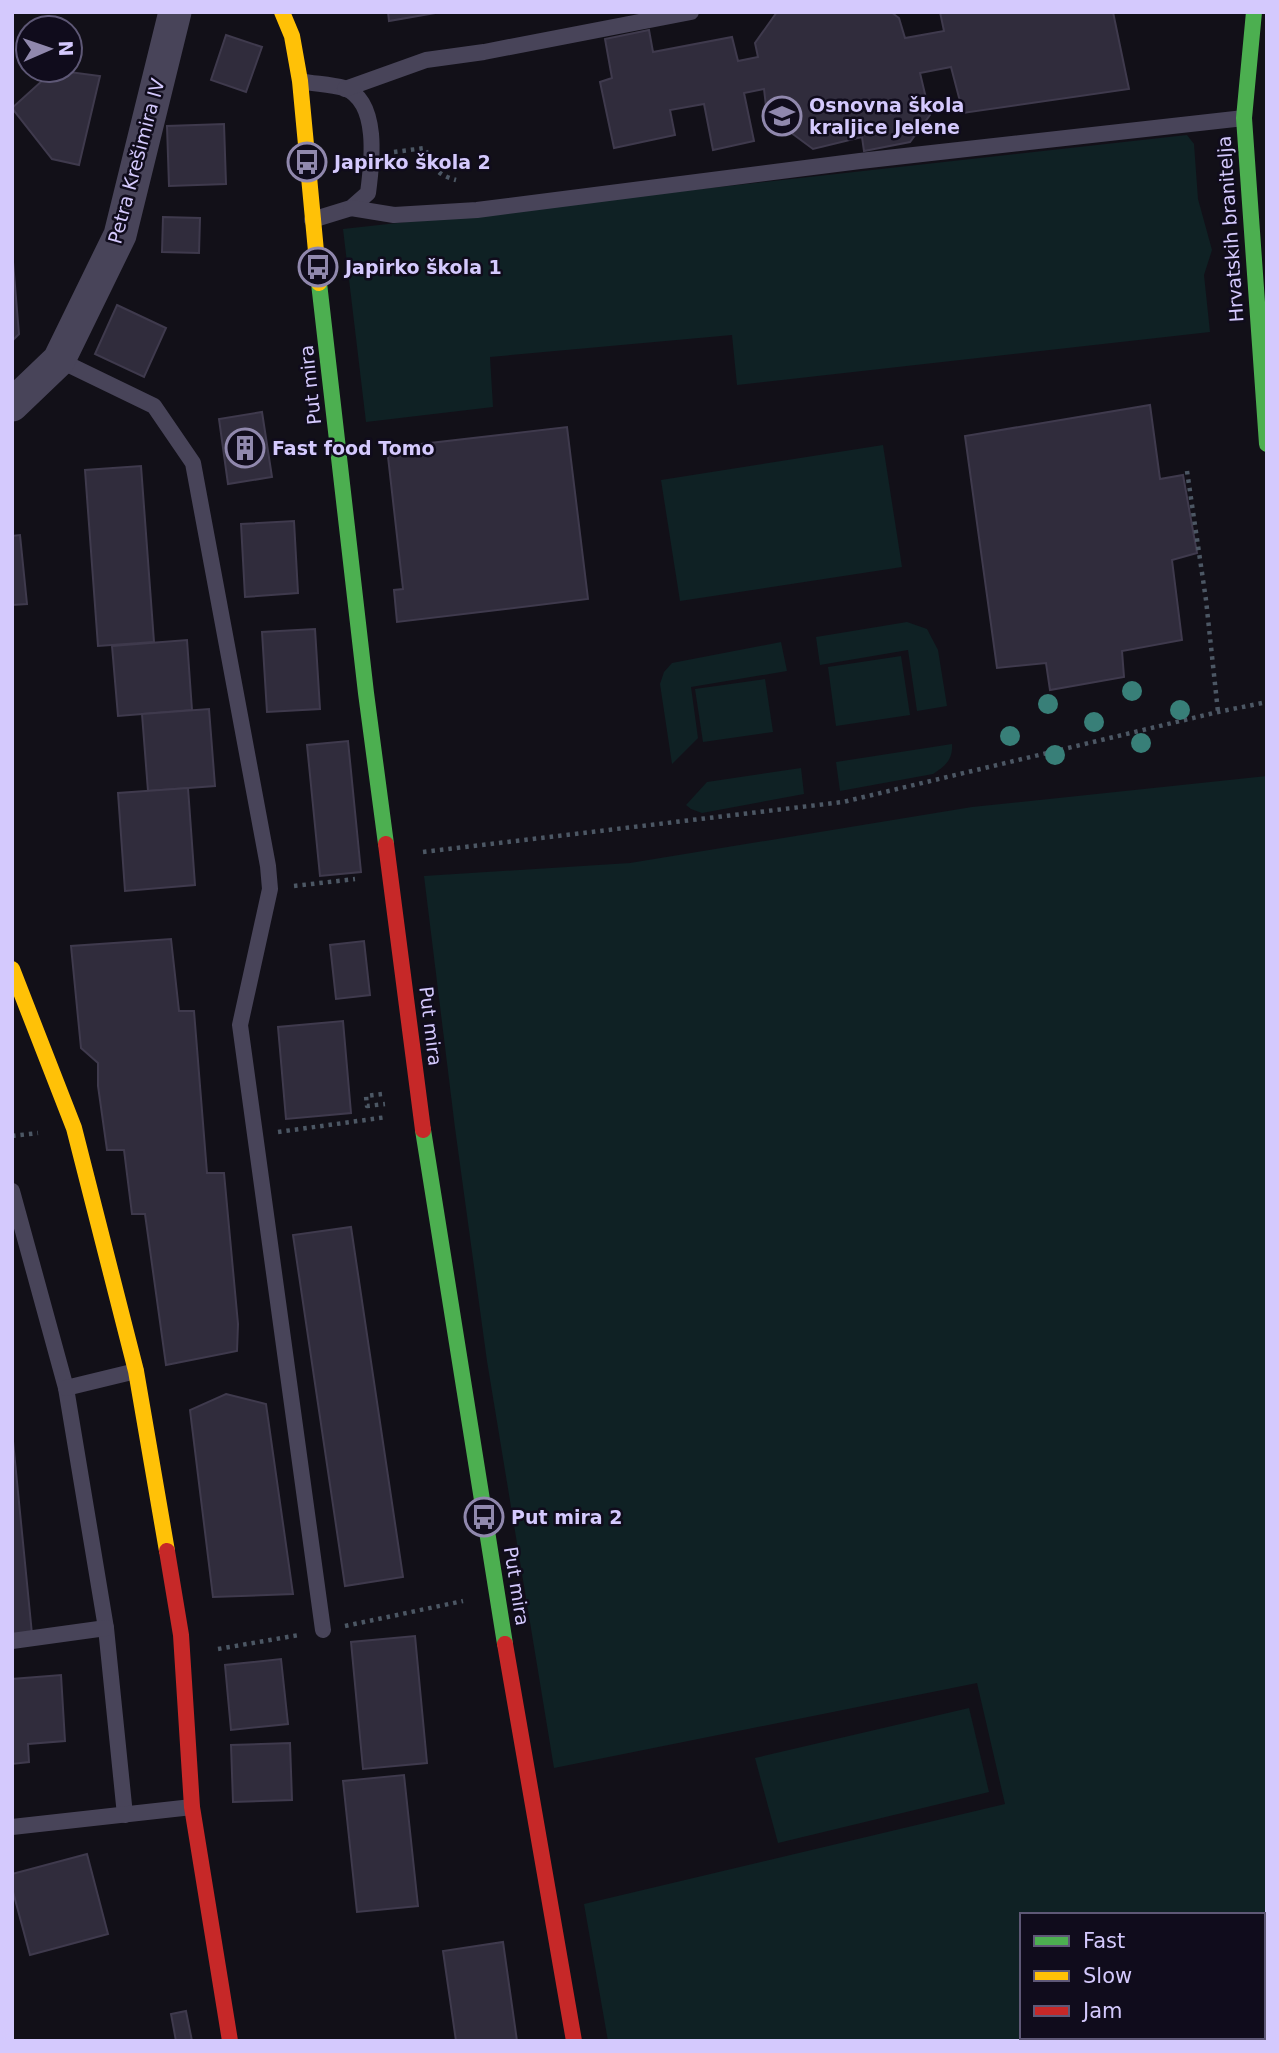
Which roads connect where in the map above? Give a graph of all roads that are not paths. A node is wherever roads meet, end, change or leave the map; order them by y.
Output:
1 (175, 12) edge
2 (282, 12) edge
3 (691, 12) edge
4 (1254, 12) edge
5 (300, 81) junction
6 (345, 89) junction
7 (1244, 118) junction
8 (351, 208) junction
9 (312, 220) junction
10 (59, 360) junction
11 (12, 405) edge
12 (1267, 444) edge
13 (12, 969) edge
14 (12, 1191) edge
15 (136, 1371) junction
16 (66, 1388) junction
17 (106, 1628) junction
18 (323, 1630) road end
19 (12, 1641) edge
20 (192, 1807) junction
21 (125, 1815) junction
22 (12, 1826) edge
23 (230, 2041) edge
24 (574, 2041) edge

1 - 10 street, Petra Krešimira IV
2 - 5 street, Put mira
3 - 6 lane
4 - 7 street, Hrvatskih branitelja
5 - 6 lane
5 - 9 street, Put mira
6 - 8 lane
7 - 8 lane
7 - 12 street, Hrvatskih branitelja
8 - 9 lane
9 - 24 street, Put mira
10 - 11 street, Petra Krešimira IV
10 - 18 lane
13 - 15 street
14 - 16 lane
15 - 16 lane
15 - 20 street
16 - 17 lane
17 - 19 lane
17 - 21 lane
20 - 21 lane
20 - 23 street
21 - 22 lane

